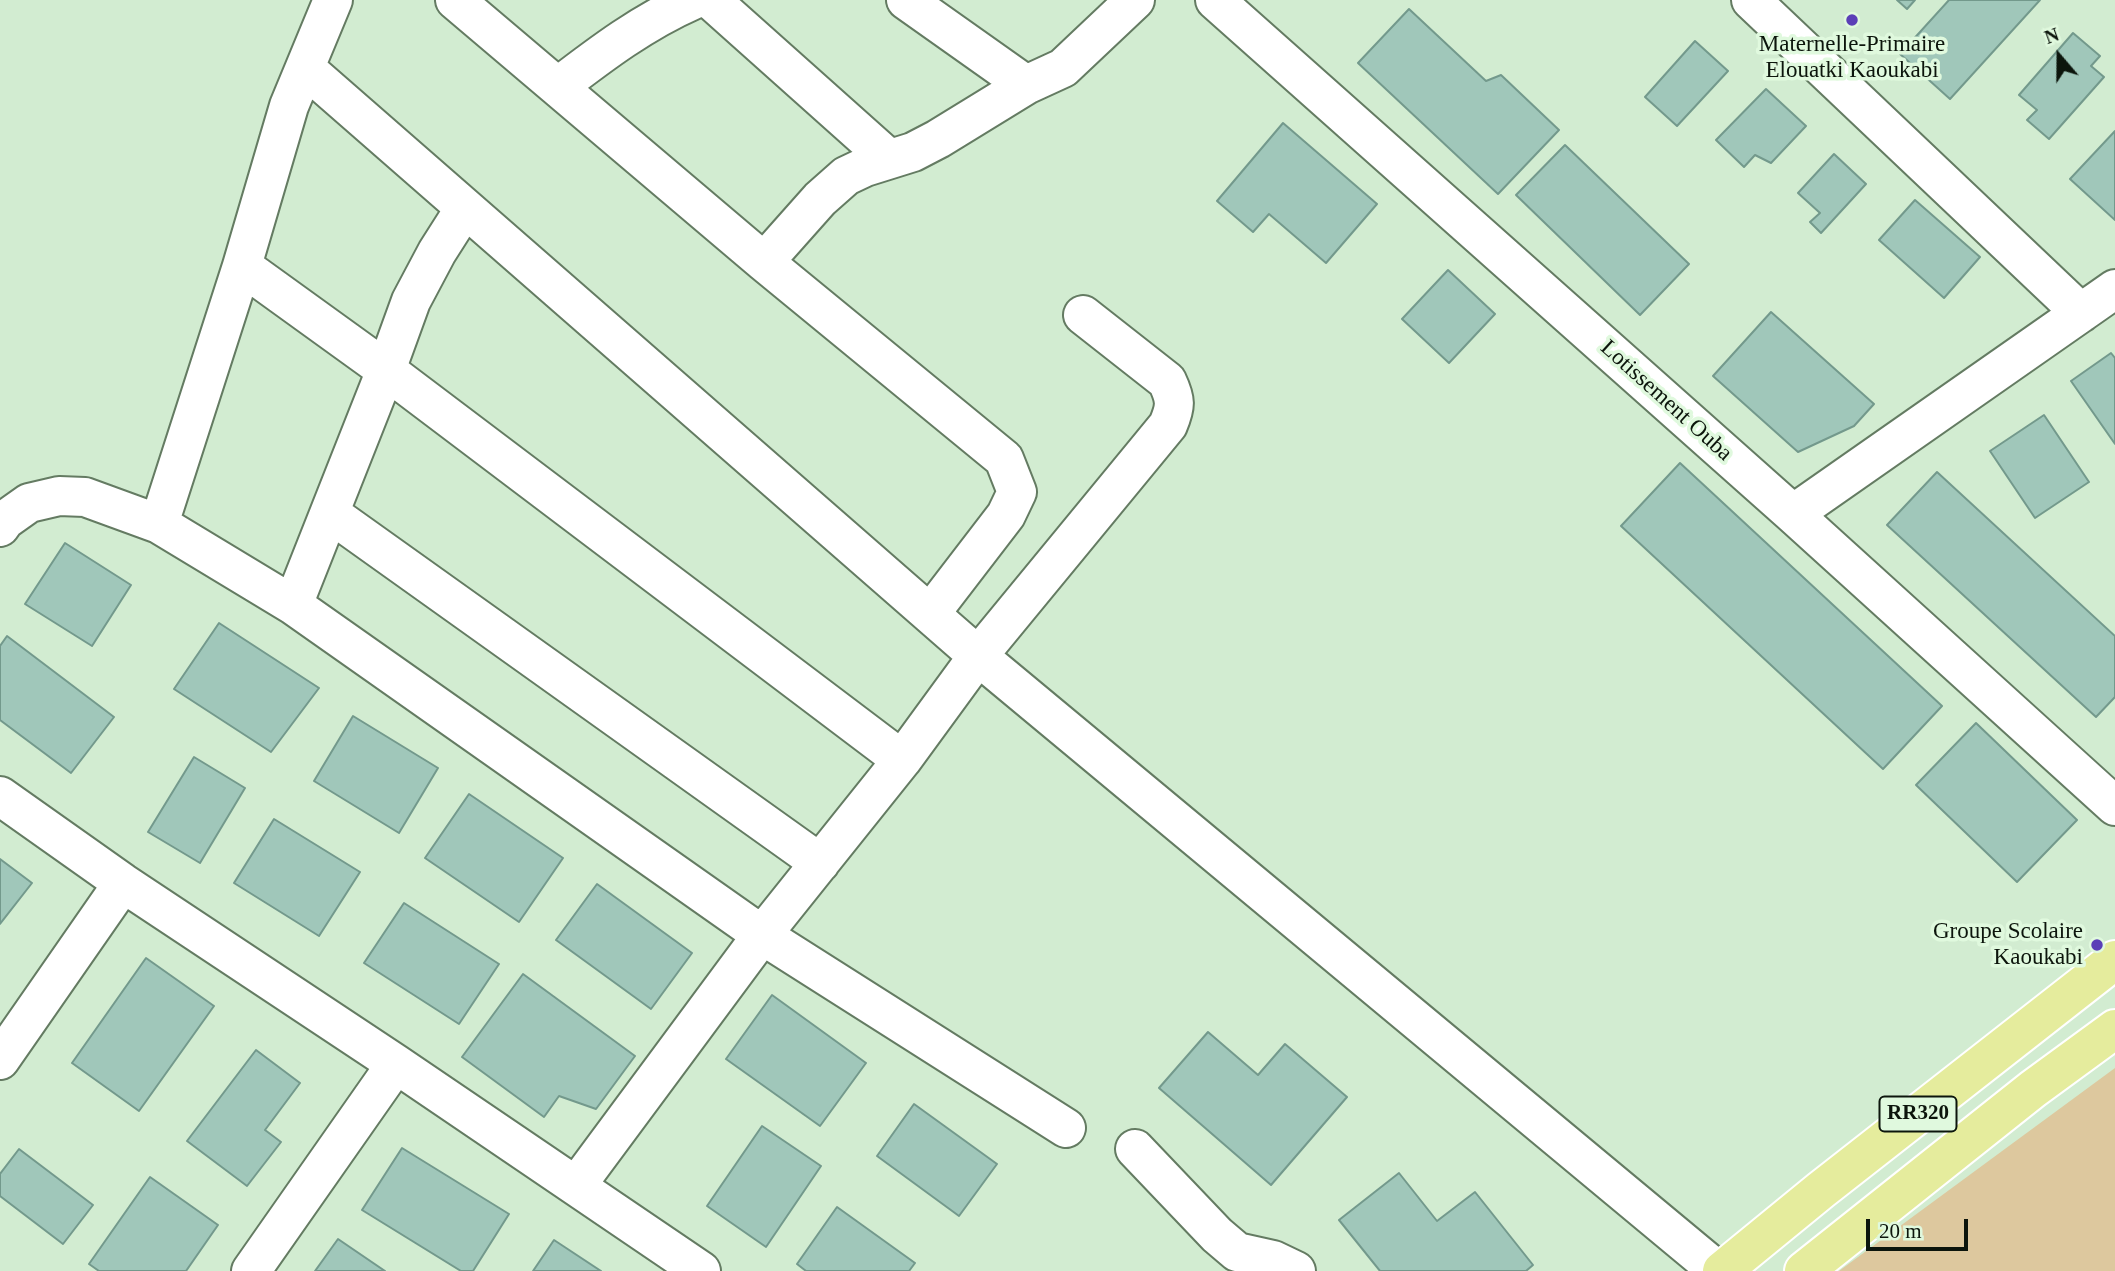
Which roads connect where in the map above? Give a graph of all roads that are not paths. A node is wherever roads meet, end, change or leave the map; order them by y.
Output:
1 (333, 0) edge
2 (455, 0) edge
3 (693, 0) edge
4 (711, 0) edge
5 (906, 0) edge
6 (1135, 0) edge
7 (1215, 0) edge
8 (1751, 0) edge
9 (305, 68) junction
10 (1026, 85) junction
11 (559, 86) junction
12 (890, 159) junction
13 (465, 208) junction
14 (764, 262) junction
15 (242, 266) junction
16 (2115, 289) edge
17 (2081, 313) junction
18 (1083, 315) dead end
19 (386, 370) junction
20 (331, 514) junction
21 (1793, 514) junction
22 (159, 524) junction
23 (0, 527) edge
24 (293, 605) junction
25 (930, 614) junction
26 (978, 656) junction
27 (902, 760) junction
28 (0, 796) edge
29 (2115, 806) edge
30 (820, 863) junction
31 (123, 883) junction
32 (762, 935) junction
33 (2115, 960) edge
34 (2115, 1029) edge
35 (0, 1060) edge
36 (396, 1064) junction
37 (1066, 1128) dead end
38 (1135, 1149) dead end
39 (576, 1186) junction
40 (251, 1271) edge
41 (701, 1271) edge
42 (1296, 1271) edge
43 (1720, 1271) edge
44 (1804, 1271) edge

1 - 9 street
2 - 11 street
3 - 11 street
4 - 12 street
5 - 10 street
6 - 10 street
7 - 21 street, Lotissement Ouba
8 - 17 street
9 - 13 street
9 - 15 street
10 - 12 street
11 - 14 street
12 - 14 street
13 - 19 street
13 - 25 street
14 - 25 street
15 - 19 street
15 - 22 street
16 - 17 street
17 - 21 street
18 - 26 street
19 - 20 street
19 - 27 street
20 - 24 street
20 - 30 street
21 - 29 street, Lotissement Ouba
22 - 23 street
22 - 24 street
24 - 32 street
25 - 26 street
26 - 27 street
26 - 43 street
27 - 30 street
28 - 31 street
30 - 32 street
31 - 35 street
31 - 36 street
32 - 37 street
32 - 39 street
33 - 43 main road, RR320
34 - 44 main road, RR320
36 - 39 street
36 - 40 street
38 - 42 street
39 - 41 street

